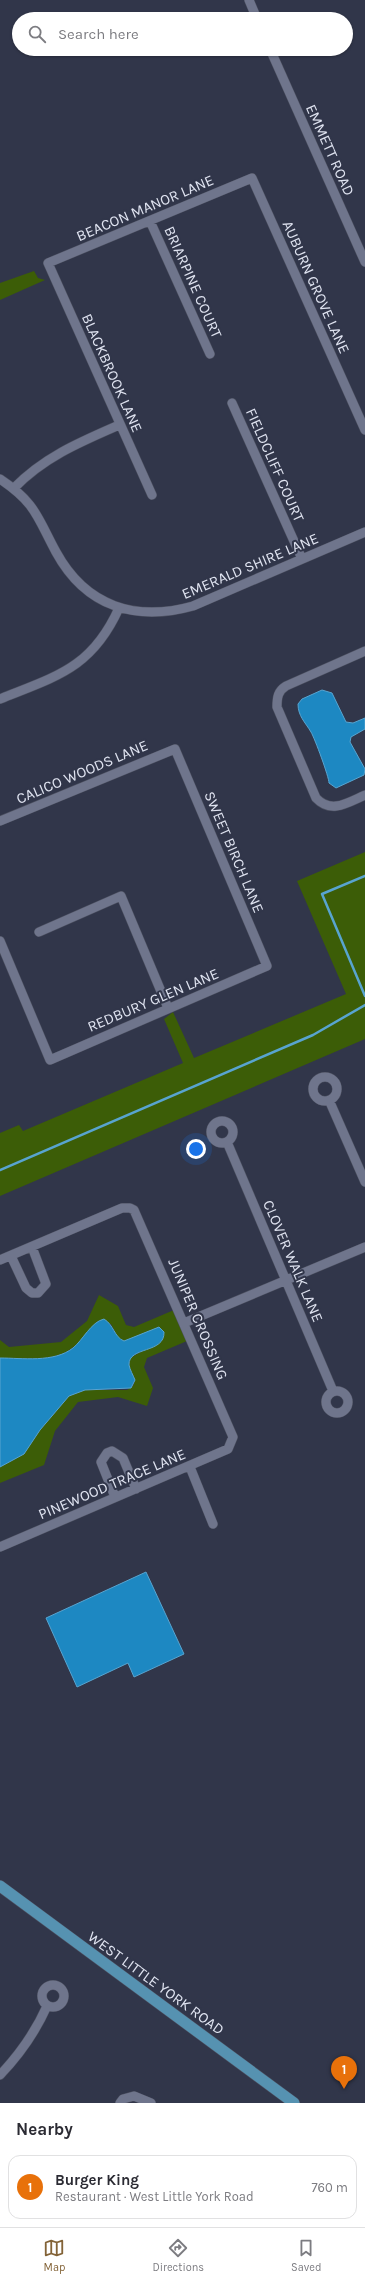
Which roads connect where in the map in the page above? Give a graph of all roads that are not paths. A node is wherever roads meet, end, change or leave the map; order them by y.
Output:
1 (249, 0) edge
2 (254, 12) edge
3 (273, 56) edge
4 (252, 178) joint
5 (150, 221) junction
6 (365, 262) edge
7 (48, 263) joint
8 (210, 354) dead end
9 (232, 403) dead end
10 (119, 425) junction
11 (365, 430) edge
12 (0, 479) edge
13 (14, 488) junction
14 (152, 495) dead end
15 (365, 532) edge
16 (302, 559) junction
17 (119, 608) junction
18 (365, 652) edge
19 (0, 699) edge
20 (175, 749) joint
21 (365, 795) edge
22 (1, 817) edge
23 (39, 932) dead end
24 (1, 947) edge
25 (267, 966) joint
26 (168, 1008) junction
27 (329, 1100) dead end
28 (227, 1142) dead end
29 (362, 1168) edge
30 (365, 1182) edge
31 (32, 1247) junction
32 (365, 1247) edge
33 (11, 1256) junction
34 (0, 1260) edge
35 (286, 1280) junction
36 (184, 1323) junction
37 (333, 1391) dead end
38 (232, 1444) joint
39 (190, 1467) junction
40 (136, 1489) junction
41 (115, 1497) junction
42 (213, 1524) dead end
43 (0, 1547) edge
44 (0, 1886) edge
45 (47, 2006) dead end
46 (0, 2075) edge
47 (120, 2103) edge
48 (151, 2103) edge
49 (294, 2103) edge

1 - 2 street
3 - 6 street, EMMETT ROAD
4 - 5 street, BEACON MANOR LANE
4 - 11 street, AUBURN GROVE LANE
5 - 7 street, BEACON MANOR LANE
5 - 8 street, BRIARPINE COURT
7 - 10 street, BLACKBROOK LANE
9 - 16 street, FIELDCLIFF COURT
10 - 13 street
10 - 14 street, BLACKBROOK LANE
12 - 13 street, EMERALD SHIRE LANE
13 - 17 street, EMERALD SHIRE LANE
15 - 16 street, EMERALD SHIRE LANE
16 - 17 street, EMERALD SHIRE LANE
17 - 19 street
18 - 21 street
20 - 22 street, CALICO WOODS LANE
20 - 25 street, SWEET BIRCH LANE
23 - 26 street
24 - 26 street, REDBURY GLEN LANE
25 - 26 street, REDBURY GLEN LANE
27 - 29 street
28 - 35 street, CLOVER WALK LANE
29 - 30 street
31 - 33 street
31 - 33 street
31 - 36 street, JUNIPER CROSSING
32 - 35 street
33 - 34 street
35 - 36 street
35 - 37 street, CLOVER WALK LANE
36 - 38 street, JUNIPER CROSSING
38 - 39 street, PINEWOOD TRACE LANE
39 - 40 street, PINEWOOD TRACE LANE
39 - 42 street
40 - 41 street, PINEWOOD TRACE LANE
40 - 41 street
41 - 43 street, PINEWOOD TRACE LANE
44 - 49 main road, WEST LITTLE YORK ROAD
45 - 46 street
47 - 48 street

